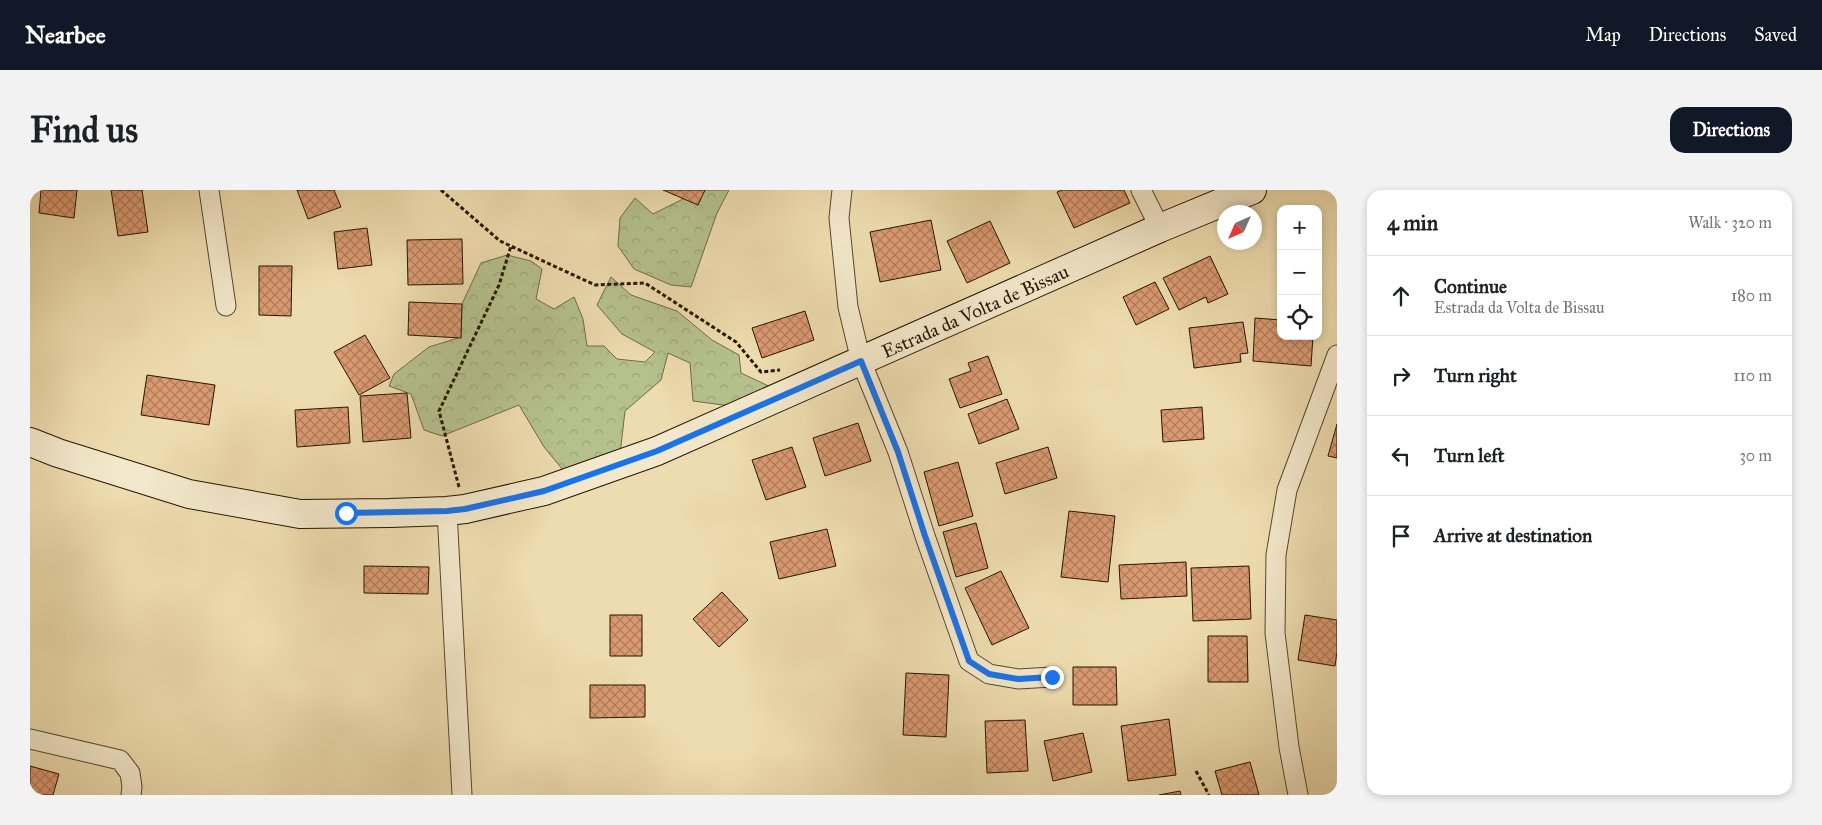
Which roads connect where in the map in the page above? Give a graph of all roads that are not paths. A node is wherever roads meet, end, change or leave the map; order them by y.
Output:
1 (209, 190) edge
2 (842, 190) edge
3 (1142, 190) edge
4 (1252, 190) edge
5 (1160, 228) junction
6 (226, 306) dead end
7 (1337, 355) edge
8 (861, 361) junction
9 (30, 442) edge
10 (456, 510) junction
11 (1052, 677) dead end
12 (30, 739) edge
13 (131, 795) edge
14 (462, 795) edge
15 (1298, 795) edge

1 - 6 street
2 - 8 street
3 - 5 street
4 - 5 main road, Estrada da Volta de Bissau
5 - 8 main road, Estrada da Volta de Bissau
7 - 15 street
8 - 10 main road, Estrada da Volta de Bissau
8 - 11 street
9 - 10 main road, Estrada da Volta de Bissau
10 - 14 street
12 - 13 street

